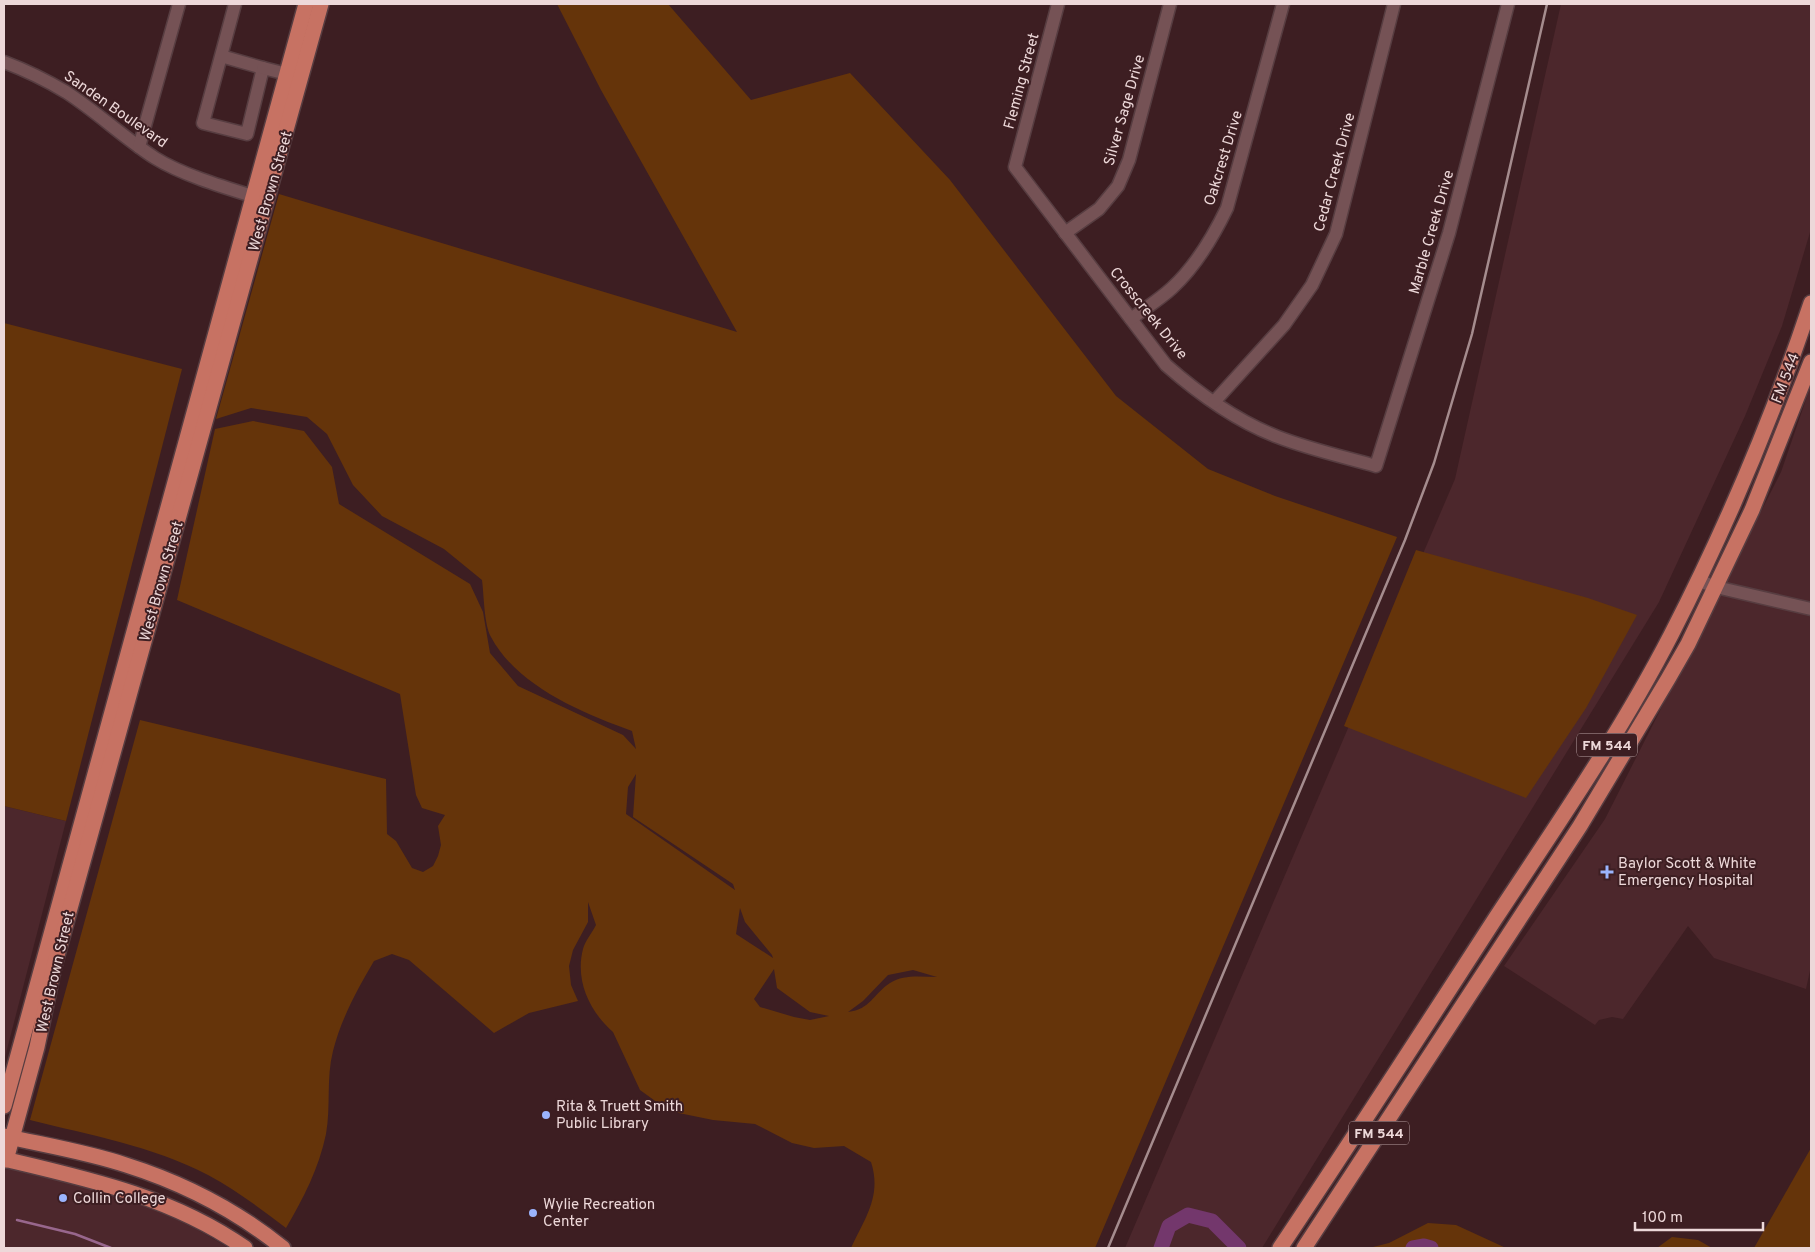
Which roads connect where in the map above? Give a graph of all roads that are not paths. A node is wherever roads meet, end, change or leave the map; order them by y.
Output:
1 (179, 4) edge
2 (234, 4) edge
3 (306, 4) edge
4 (321, 4) edge
5 (1058, 4) edge
6 (1170, 4) edge
7 (1283, 4) edge
8 (1394, 4) edge
9 (1508, 4) edge
10 (221, 56) junction
11 (4, 62) edge
12 (263, 68) junction
13 (287, 74) junction
14 (139, 147) junction
15 (1015, 167) joint
16 (260, 198) junction
17 (1065, 233) junction
18 (1811, 303) edge
19 (1131, 319) junction
20 (1811, 362) edge
21 (1214, 402) junction
22 (1376, 466) joint
23 (1697, 580) junction
24 (1716, 587) junction
25 (1811, 609) edge
26 (54, 917) junction
27 (1470, 958) junction
28 (54, 966) junction
29 (1486, 969) junction
30 (4, 1106) edge
31 (8, 1137) edge
32 (5, 1163) edge
33 (1282, 1245) edge
34 (245, 1248) edge
35 (283, 1248) edge
36 (1304, 1248) edge

1 - 14 street
2 - 10 street
3 - 13 main road, West Brown Street
4 - 16 main road, West Brown Street
5 - 15 street, Fleming Street
6 - 17 street, Silver Sage Drive
7 - 19 street, Oakcrest Drive
8 - 21 street, Cedar Creek Drive
9 - 22 street, Marble Creek Drive
10 - 12 street
10 - 12 street
11 - 14 street, Sanden Boulevard
12 - 13 street
13 - 16 main road, West Brown Street
14 - 16 street, Sanden Boulevard
15 - 17 street, Crosscreek Drive
16 - 26 main road, West Brown Street
16 - 28 main road, West Brown Street
17 - 19 street, Crosscreek Drive
18 - 23 main road, FM 544 / FM 544
19 - 21 street, Crosscreek Drive
20 - 24 main road, FM 544 / FM 544
21 - 22 street, Crosscreek Drive
23 - 24 street
23 - 27 main road, FM 544 / FM 544
24 - 25 street
24 - 29 main road, FM 544 / FM 544
26 - 28 main road
26 - 30 main road, West Brown Street
27 - 29 main road
27 - 33 main road, FM 544 / FM 544
28 - 31 main road, West Brown Street
29 - 36 main road, FM 544 / FM 544
31 - 32 main road, West Brown Street
31 - 35 main road
32 - 34 main road

